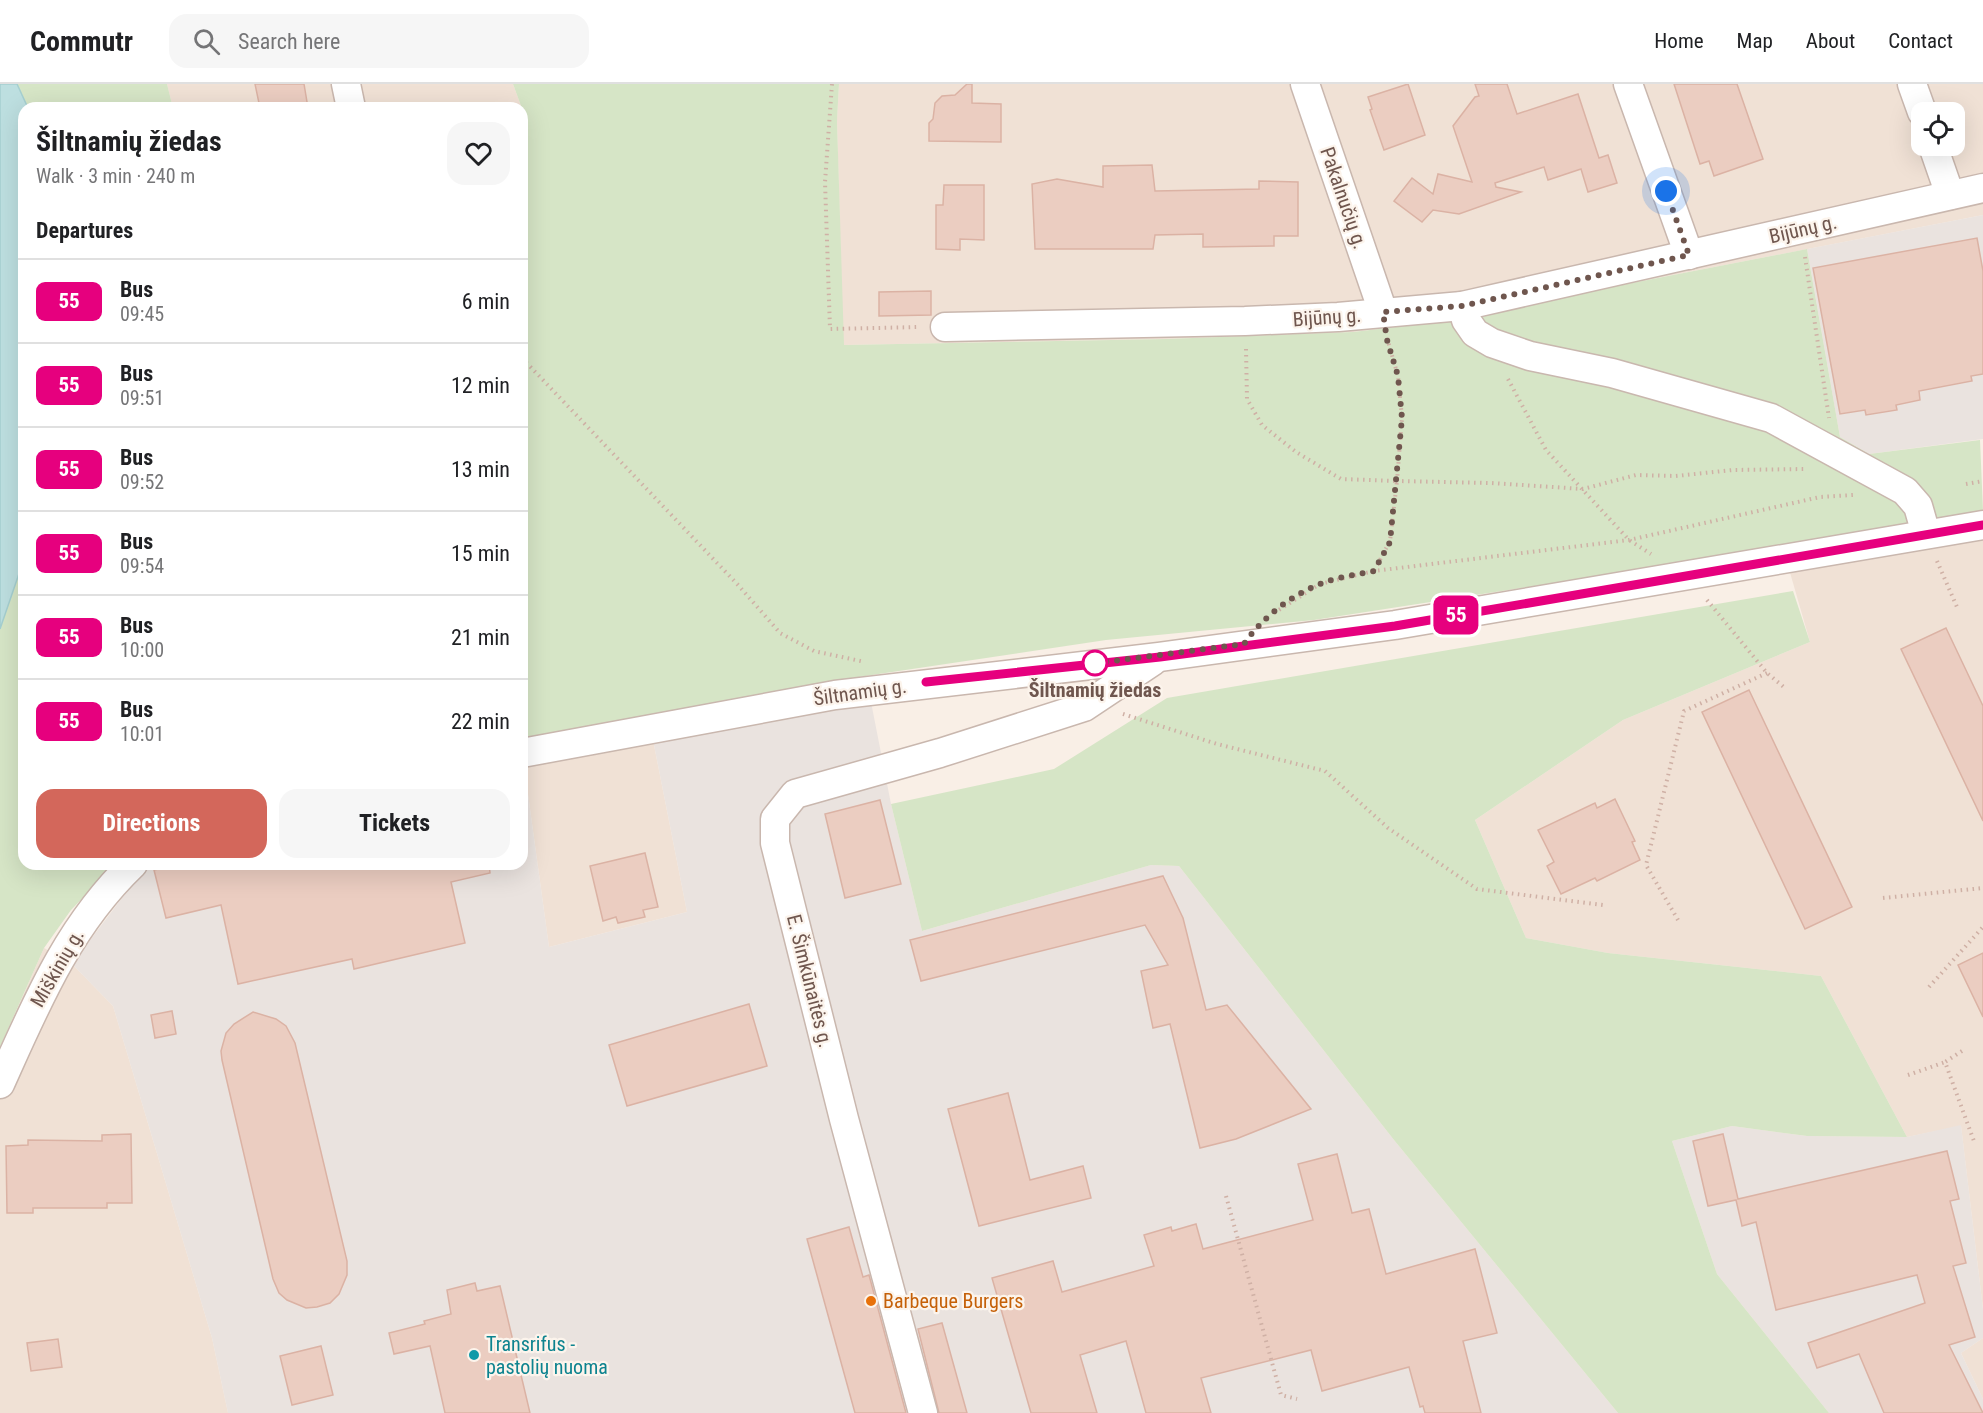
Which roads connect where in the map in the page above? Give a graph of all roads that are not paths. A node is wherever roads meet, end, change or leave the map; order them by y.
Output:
1 (346, 84) edge
2 (1305, 84) edge
3 (1628, 84) edge
4 (1912, 84) edge
5 (350, 102) edge
6 (1918, 102) edge
7 (1936, 156) edge
8 (1983, 188) edge
9 (1950, 195) junction
10 (1689, 255) junction
11 (1462, 306) junction
12 (1383, 312) junction
13 (945, 327) road end
14 (1983, 525) edge
15 (1926, 534) junction
16 (1160, 657) junction
17 (528, 752) edge
18 (128, 870) edge
19 (0, 1084) edge
20 (923, 1413) edge

1 - 5 street
2 - 12 street, Pakalnučių g.
3 - 10 street
4 - 6 street
7 - 9 street
8 - 9 street, Bijūnų g.
9 - 10 street, Bijūnų g.
10 - 11 street, Bijūnų g.
11 - 12 street, Bijūnų g.
11 - 15 street
12 - 13 street, Bijūnų g.
14 - 15 street, Šiltnamių g.
15 - 16 street, Šiltnamių g.
16 - 17 street, Šiltnamių g.
16 - 20 street, E. Šimkūnaitės g.
18 - 19 street, Miškinių g.

